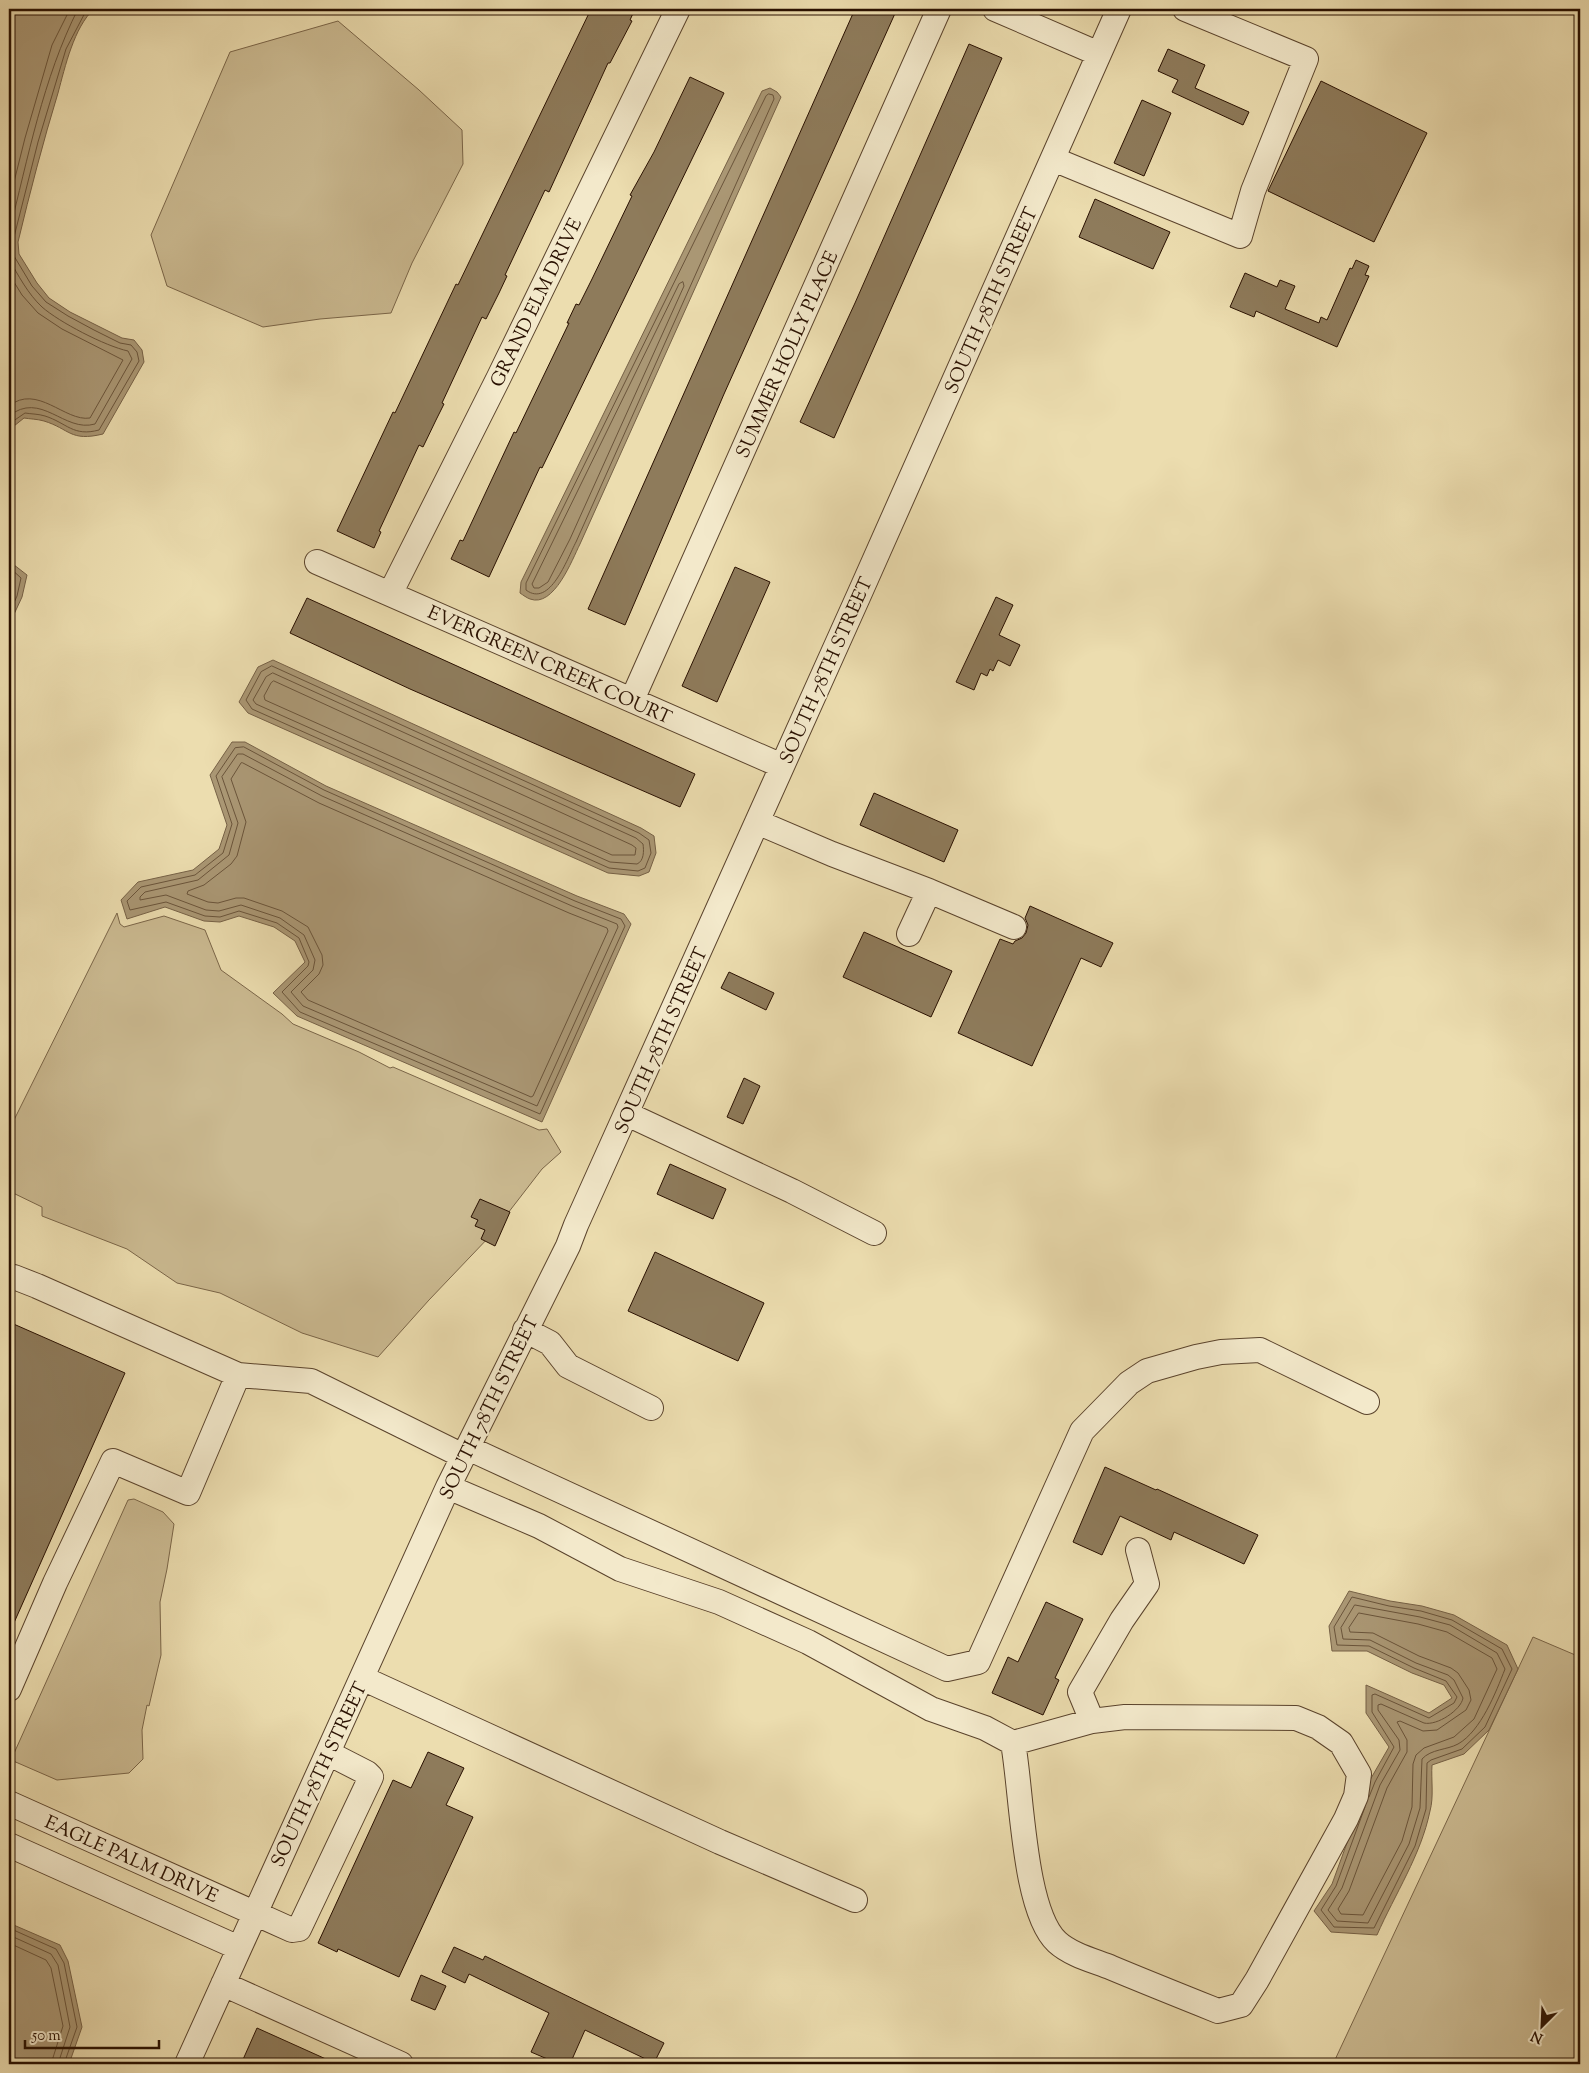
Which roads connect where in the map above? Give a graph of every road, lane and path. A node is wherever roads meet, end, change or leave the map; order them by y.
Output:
1 (678, 9) edge
2 (939, 9) edge
3 (995, 9) edge
4 (1119, 9) edge
5 (1185, 9) edge
6 (1099, 54) junction
7 (1053, 159) junction
8 (317, 562) dead end
9 (390, 594) junction
10 (632, 700) junction
11 (782, 766) junction
12 (757, 822) junction
13 (929, 891) junction
14 (1014, 927) dead end
15 (909, 934) dead end
16 (627, 1114) junction
17 (874, 1233) dead end
18 (9, 1279) edge
19 (525, 1330) junction
20 (238, 1375) junction
21 (1367, 1402) dead end
22 (651, 1408) dead end
23 (466, 1452) junction
24 (448, 1487) junction
25 (1138, 1550) dead end
26 (362, 1678) junction
27 (9, 1689) edge
28 (1092, 1721) junction
29 (1013, 1743) junction
30 (328, 1753) junction
31 (9, 1803) edge
32 (9, 1845) edge
33 (855, 1900) dead end
34 (255, 1912) junction
35 (239, 1948) junction
36 (223, 1984) junction
37 (187, 2064) edge
38 (401, 2064) edge

1 - 9 street, GRAND ELM DRIVE
2 - 10 street, SUMMER HOLLY PLACE
3 - 6 street
4 - 6 street, SOUTH 78TH STREET
5 - 7 street
6 - 7 street, SOUTH 78TH STREET
7 - 11 street, SOUTH 78TH STREET
8 - 9 street, EVERGREEN CREEK COURT
9 - 10 street, EVERGREEN CREEK COURT
10 - 11 street, EVERGREEN CREEK COURT
11 - 12 street, SOUTH 78TH STREET
12 - 13 street
12 - 16 street, SOUTH 78TH STREET
13 - 14 street
13 - 15 street
16 - 17 street
16 - 19 street, SOUTH 78TH STREET
18 - 20 street
19 - 22 street
19 - 23 street, SOUTH 78TH STREET
20 - 23 street
20 - 27 street
21 - 23 street
23 - 24 street, SOUTH 78TH STREET
24 - 26 street, SOUTH 78TH STREET
24 - 29 street
25 - 28 street
26 - 30 street, SOUTH 78TH STREET
26 - 33 street
28 - 29 street
28 - 29 street
30 - 34 street, SOUTH 78TH STREET
30 - 34 street, EAGLE PALM DRIVE
31 - 34 street, EAGLE PALM DRIVE
32 - 35 street, EAGLE PALM DRIVE
34 - 35 street, SOUTH 78TH STREET
35 - 36 street, SOUTH 78TH STREET
36 - 37 street, SOUTH 78TH STREET
36 - 38 street

